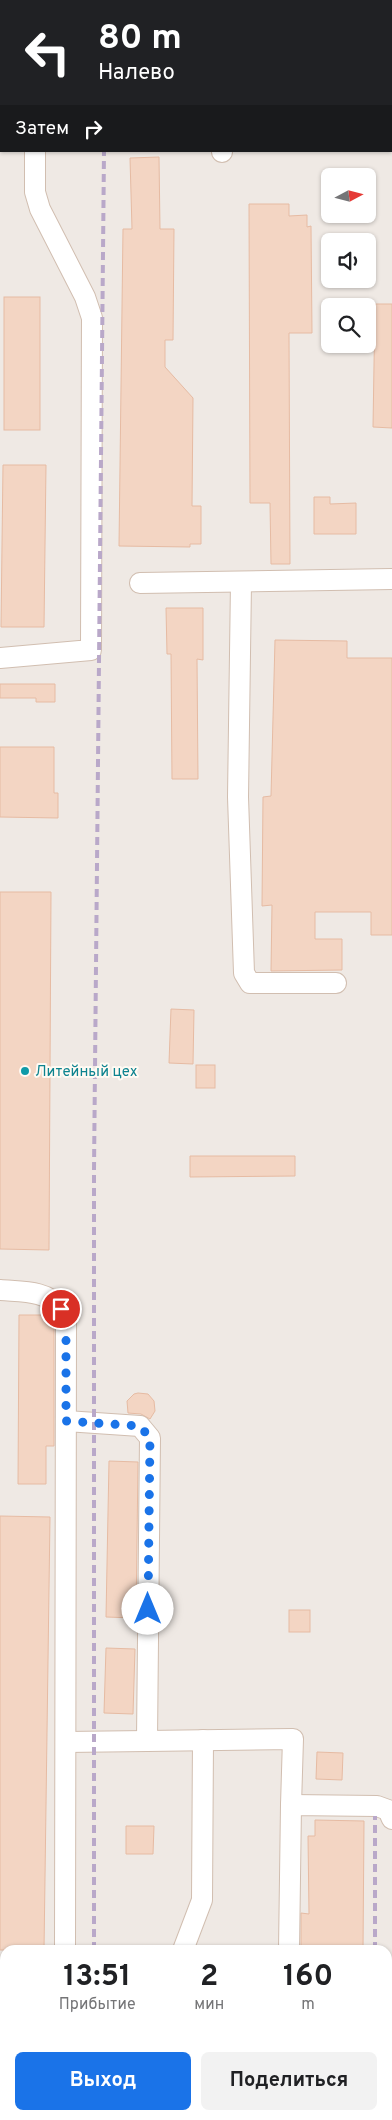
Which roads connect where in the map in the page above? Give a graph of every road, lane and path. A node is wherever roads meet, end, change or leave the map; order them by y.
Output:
1 (35, 152) edge
2 (392, 580) edge
3 (241, 582) junction
4 (140, 583) dead end
5 (0, 658) edge
6 (336, 983) dead end
7 (0, 1290) edge
8 (66, 1421) junction
9 (203, 1740) junction
10 (146, 1741) junction
11 (66, 1742) junction
12 (291, 1805) junction
13 (392, 1819) edge
14 (65, 1945) edge
15 (185, 1945) edge
16 (289, 1945) edge

1 - 5 lane
2 - 3 lane
3 - 4 lane
3 - 6 lane
7 - 8 lane
8 - 10 lane
8 - 11 lane
9 - 10 lane
9 - 12 lane
9 - 15 lane
10 - 11 lane
11 - 14 lane
12 - 13 lane
12 - 16 lane

